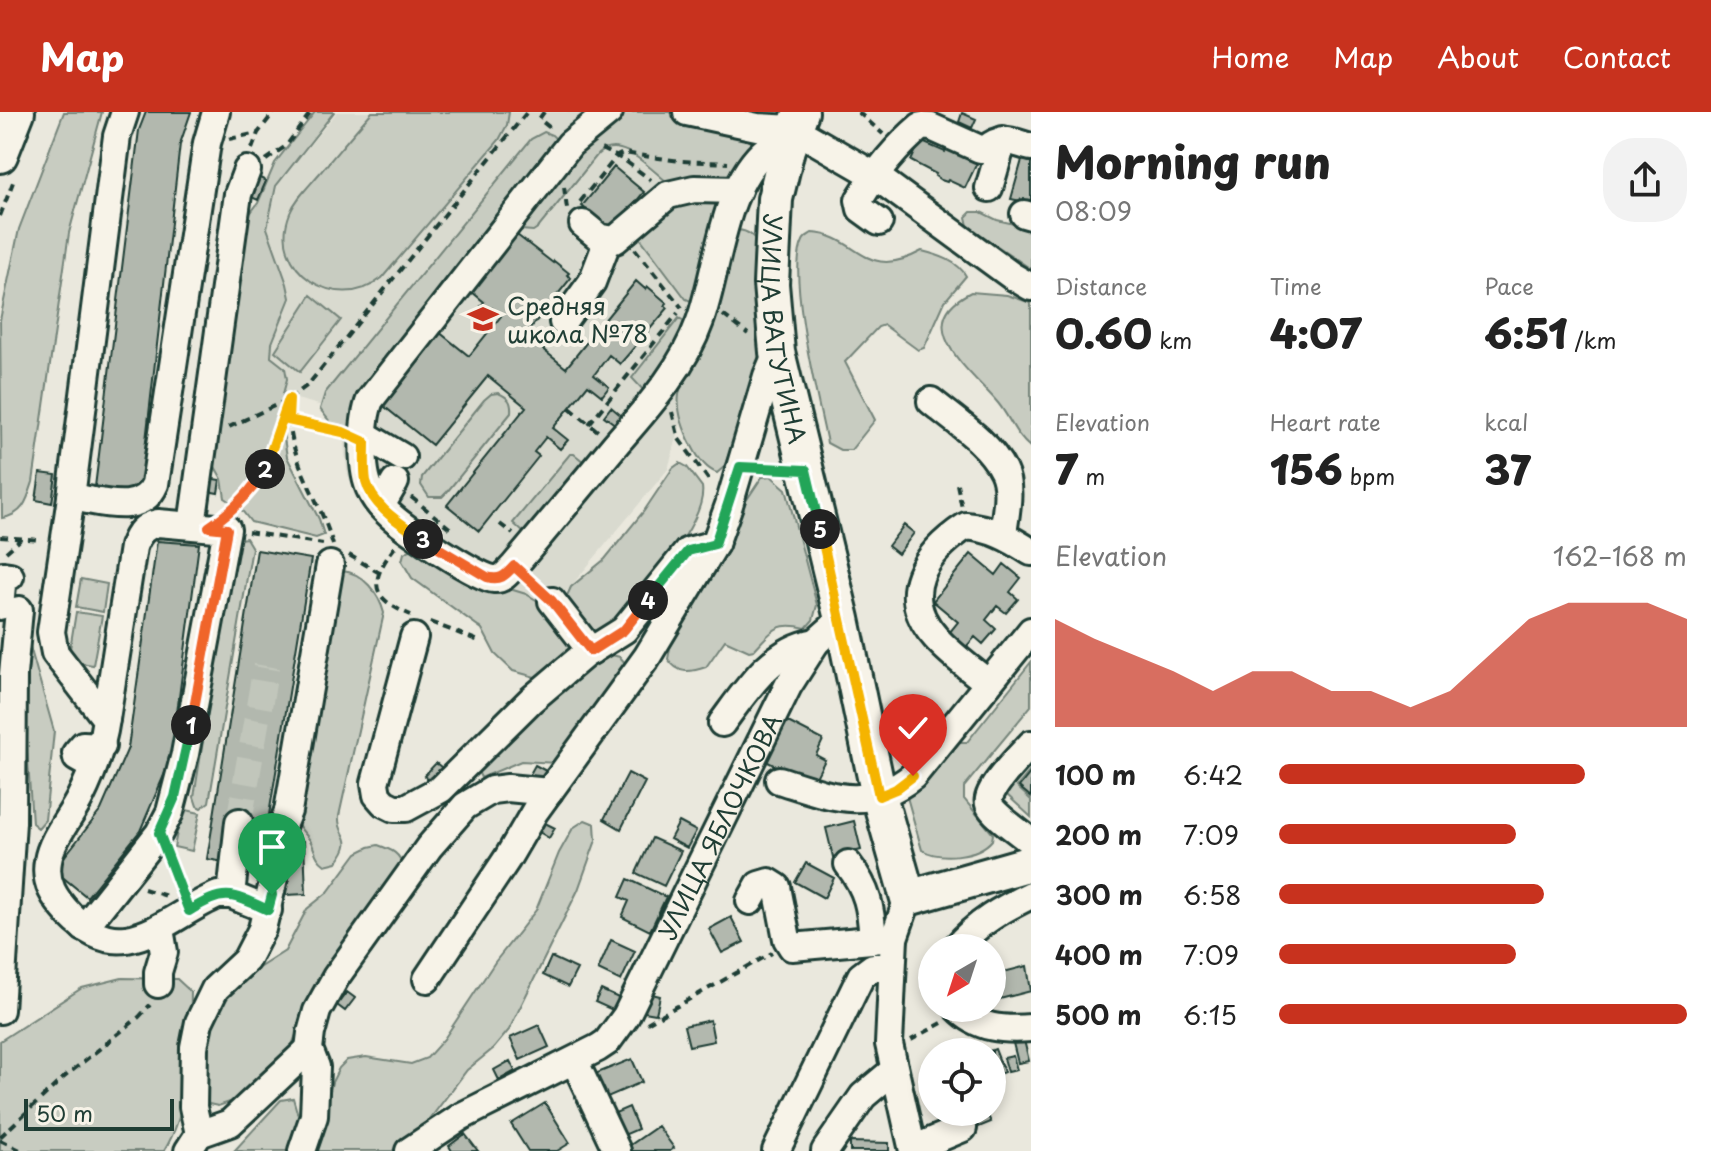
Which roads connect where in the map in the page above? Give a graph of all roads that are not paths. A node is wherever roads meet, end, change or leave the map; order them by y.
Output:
1 (17, 112) edge
2 (125, 112) edge
3 (216, 112) edge
4 (609, 112) edge
5 (687, 112) edge
6 (928, 119) edge
7 (794, 130) edge
8 (1003, 140) junction
9 (1031, 147) edge
10 (0, 155) edge
11 (247, 170) road end
12 (874, 175) junction
13 (989, 188) dead end
14 (738, 190) junction
15 (577, 219) road end
16 (879, 222) dead end
17 (608, 240) junction
18 (1031, 287) edge
19 (563, 322) dead end
20 (776, 354) junction
21 (931, 401) dead end
22 (365, 439) junction
23 (402, 457) dead end
24 (399, 486) road end
25 (71, 497) junction
26 (381, 506) junction
27 (209, 527) junction
28 (1003, 534) junction
29 (715, 544) junction
30 (1031, 552) edge
31 (8, 563) road end
32 (330, 565) dead end
33 (552, 601) dead end
34 (9, 608) edge
35 (842, 619) junction
36 (1031, 631) edge
37 (414, 637) dead end
38 (816, 642) junction
39 (591, 651) junction
40 (988, 683) junction
41 (106, 719) junction
42 (722, 723) dead end
43 (1031, 744) edge
44 (779, 780) dead end
45 (549, 792) junction
46 (879, 796) junction
47 (1031, 842) edge
48 (1031, 863) edge
49 (848, 864) dead end
50 (274, 869) junction
51 (231, 895) junction
52 (1031, 895) edge
53 (908, 898) junction
54 (750, 901) dead end
55 (268, 910) junction
56 (84, 928) junction
57 (160, 929) junction
58 (969, 934) edge
59 (883, 939) junction
60 (891, 967) junction
61 (427, 979) dead end
62 (158, 984) road end
63 (0, 1010) edge
64 (981, 1022) edge
65 (1031, 1028) edge
66 (309, 1049) junction
67 (575, 1062) junction
68 (894, 1070) junction
69 (963, 1128) dead end
70 (193, 1142) edge
71 (913, 1150) edge
72 (302, 1151) edge
73 (409, 1151) edge
74 (617, 1151) edge
75 (776, 1151) edge
76 (825, 1151) edge

1 - 10 main road
2 - 25 street
3 - 25 street
4 - 22 street
5 - 7 street
6 - 8 street
6 - 12 street
7 - 12 street
7 - 14 street
7 - 20 main road, УЛИЦА ВАТУТИНА
8 - 9 street
8 - 13 street
11 - 27 street
12 - 16 street
12 - 18 street
14 - 17 street
14 - 26 street
15 - 17 street
17 - 19 street
20 - 29 street
20 - 35 main road, УЛИЦА ВАТУТИНА
21 - 28 street
22 - 23 street
22 - 26 street
24 - 26 street
25 - 41 street
27 - 41 street
27 - 56 street
28 - 30 street
28 - 40 street
29 - 39 street
29 - 45 street
31 - 34 street
32 - 50 street
33 - 39 street
34 - 63 street
35 - 38 street, УЛИЦА ЯБЛОЧКОВА
35 - 46 main road, УЛИЦА ВАТУТИНА
36 - 40 street
37 - 39 street
38 - 42 street
38 - 67 street, УЛИЦА ЯБЛОЧКОВА
40 - 46 street
41 - 56 street
43 - 47 street
44 - 46 street
45 - 61 street
45 - 66 street
46 - 53 main road, УЛИЦА ВАТУТИНА
48 - 53 main road
49 - 59 street
50 - 51 street
50 - 55 street
51 - 55 street
51 - 57 street
52 - 58 street
53 - 59 street
54 - 59 street
55 - 70 street
56 - 57 street
57 - 62 street
59 - 60 street
60 - 68 street
60 - 75 street
64 - 65 street
66 - 70 street
66 - 72 street
67 - 73 street
67 - 74 street
68 - 71 street
68 - 76 street
69 - 71 street

